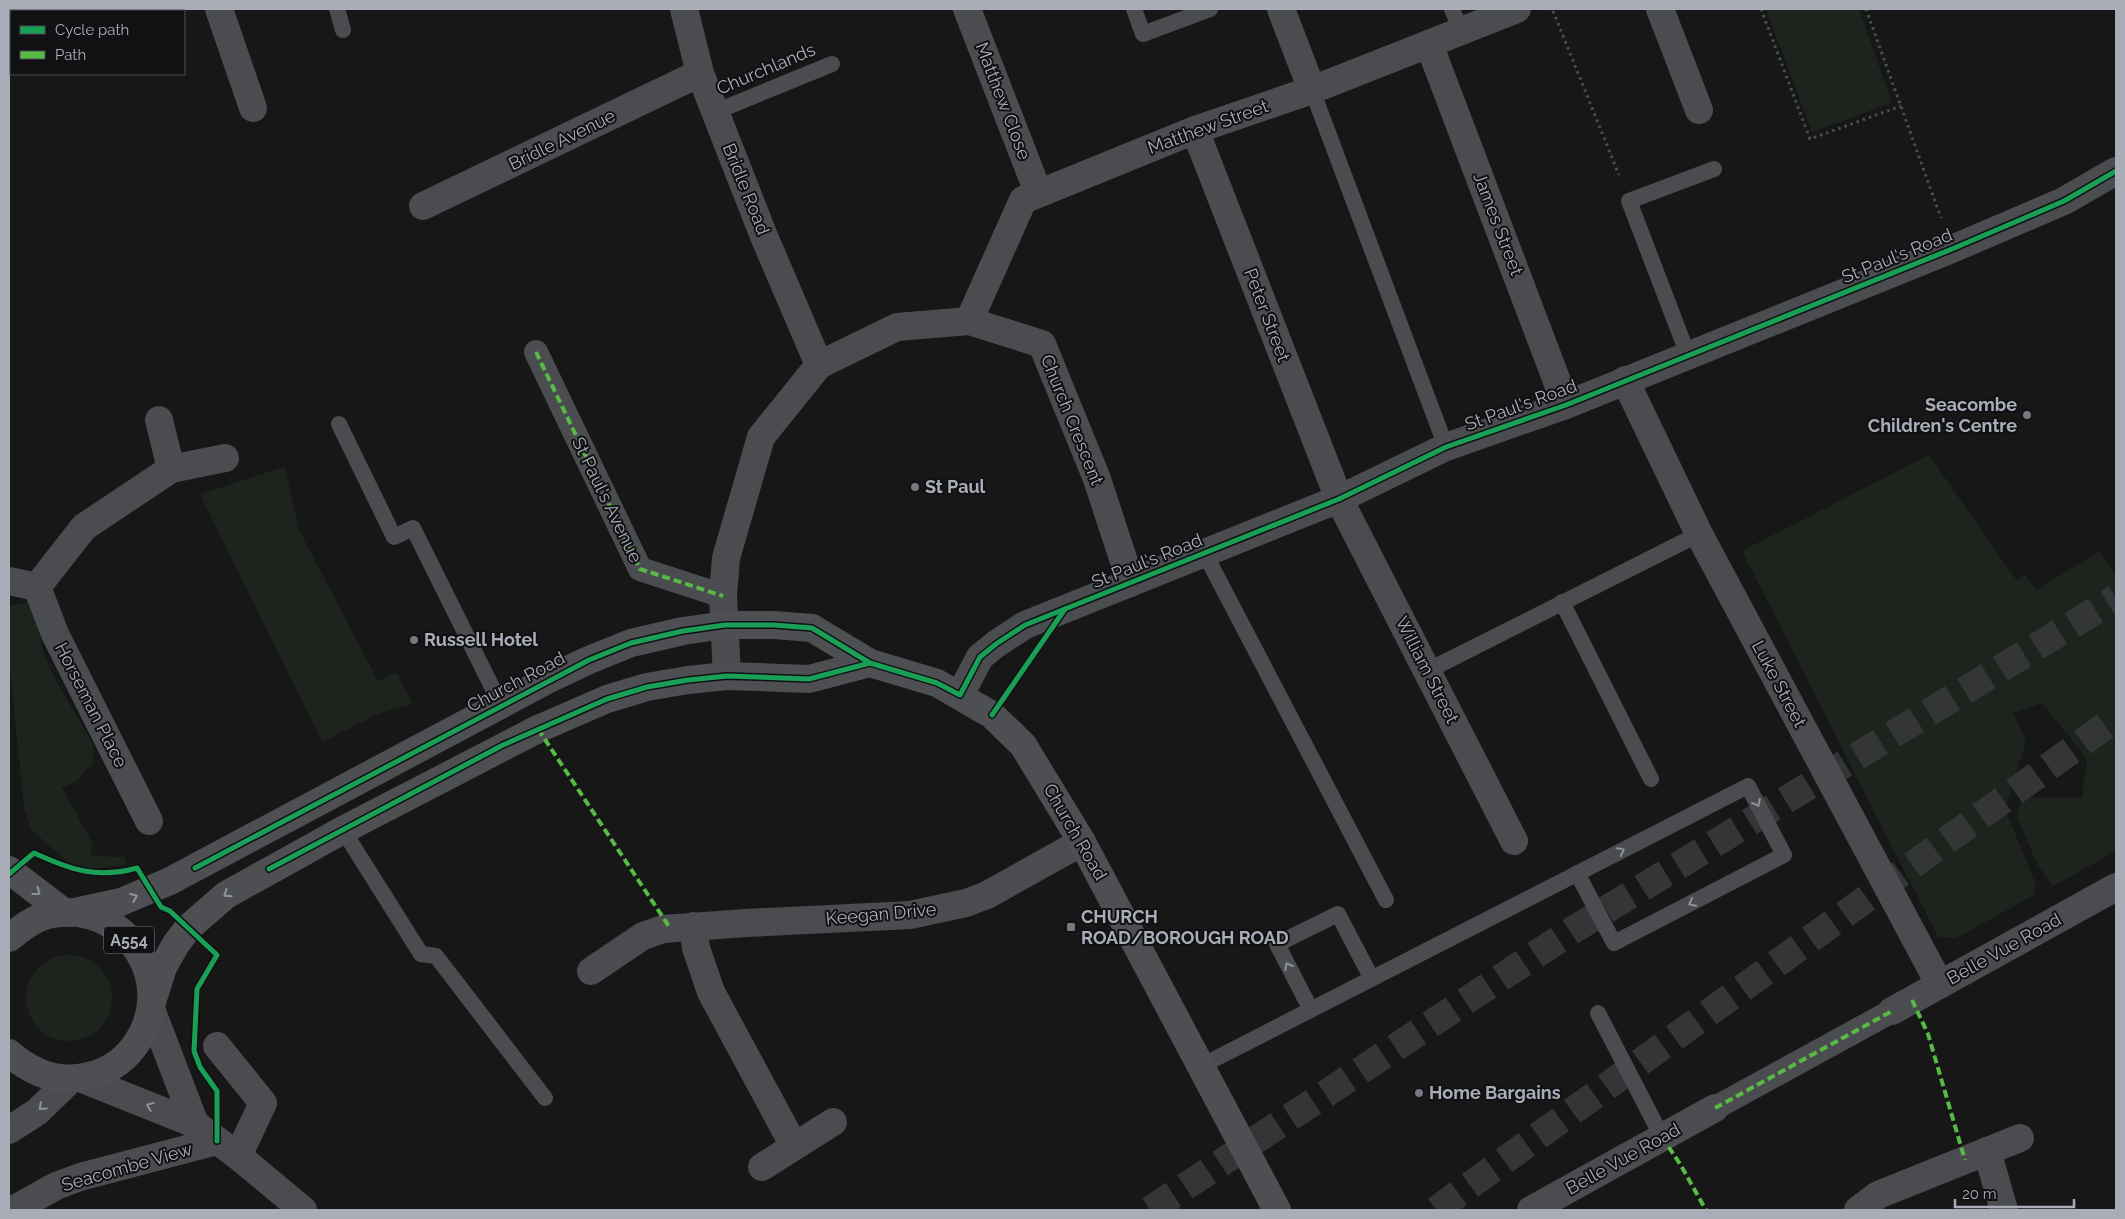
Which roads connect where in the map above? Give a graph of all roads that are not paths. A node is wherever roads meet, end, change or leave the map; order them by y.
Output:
1 (219, 9) edge
2 (337, 9) edge
3 (684, 9) edge
4 (967, 9) edge
5 (1134, 9) edge
6 (1210, 9) edge
7 (1281, 9) edge
8 (1517, 9) edge
9 (1660, 9) edge
10 (1457, 20) edge
11 (343, 30) dead end
12 (10, 44) edge
13 (1429, 44) junction
14 (9, 61) edge
15 (832, 64) dead end
16 (700, 73) junction
17 (1312, 90) junction
18 (252, 108) dead end
19 (1699, 110) dead end
20 (715, 112) junction
21 (1195, 130) junction
22 (1714, 169) dead end
23 (2116, 171) edge
24 (1038, 192) junction
25 (423, 206) dead end
26 (969, 321) junction
27 (536, 352) dead end
28 (1688, 355) junction
29 (819, 365) junction
30 (1625, 380) junction
31 (1566, 405) junction
32 (159, 420) dead end
33 (339, 424) dead end
34 (1446, 447) junction
35 (225, 458) dead end
36 (171, 469) junction
37 (1339, 499) junction
38 (1698, 534) junction
39 (1204, 552) junction
40 (9, 581) edge
41 (1131, 583) junction
42 (37, 587) junction
43 (723, 596) junction
44 (1562, 602) junction
45 (725, 625) junction
46 (870, 663) junction
47 (1427, 671) junction
48 (727, 676) junction
49 (960, 695) junction
50 (501, 705) junction
51 (1651, 780) dead end
52 (149, 821) dead end
53 (343, 830) junction
54 (1514, 841) dead end
55 (1082, 842) junction
56 (9, 870) edge
57 (1577, 873) junction
58 (2116, 887) edge
59 (1386, 900) dead end
60 (68, 913) junction
61 (693, 926) junction
62 (9, 938) edge
63 (591, 971) dead end
64 (1372, 979) junction
65 (1940, 985) junction
66 (151, 1005) junction
67 (1311, 1010) junction
68 (1892, 1011) joint
69 (1598, 1013) dead end
70 (217, 1046) dead end
71 (9, 1053) edge
72 (1201, 1066) junction
73 (76, 1079) junction
74 (545, 1098) dead end
75 (1715, 1108) joint
76 (833, 1122) dead end
77 (195, 1124) junction
78 (9, 1130) edge
79 (1662, 1137) junction
80 (2020, 1138) dead end
81 (794, 1146) junction
82 (227, 1149) junction
83 (1987, 1151) junction
84 (762, 1167) dead end
85 (13, 1210) edge
86 (303, 1210) edge
87 (1277, 1210) edge
88 (1531, 1210) edge
89 (1858, 1210) edge
90 (2004, 1210) edge

1 - 18 street
2 - 11 lane
3 - 16 street, Bridle Road
4 - 24 street, Matthew Close
5 - 6 lane
7 - 17 street
8 - 10 street, Matthew Street
9 - 19 street
10 - 13 street, Matthew Street
12 - 14 main road
13 - 17 street, Matthew Street
13 - 31 street, James Street
15 - 20 lane, Churchlands
16 - 20 street, Bridle Road
16 - 25 street, Bridle Avenue
17 - 21 street, Matthew Street
17 - 34 lane
20 - 29 street, Bridle Road
21 - 24 street, Matthew Street
21 - 37 street, Peter Street
22 - 28 lane
23 - 28 street, St Paul's Road
24 - 26 street, Matthew Street
26 - 29 street, Church Crescent
26 - 41 street, Church Crescent
27 - 43 street, St Paul's Avenue
28 - 30 street, St Paul's Road
29 - 43 street, Church Crescent
30 - 31 street, St Paul's Road
30 - 38 street, Luke Street
31 - 34 street, St Paul's Road
32 - 36 street
33 - 50 lane
34 - 37 street, St Paul's Road
35 - 36 street
36 - 42 street
37 - 39 street, St Paul's Road
37 - 47 street, William Street
38 - 44 lane
38 - 65 street, Luke Street
39 - 41 street, St Paul's Road
39 - 59 lane
40 - 42 street
41 - 49 street, St Paul's Road
42 - 52 street, Horseman Place
43 - 45 street, Church Crescent
44 - 47 lane
44 - 51 lane
45 - 46 main road, Church Road / A554
45 - 48 street, Church Crescent
45 - 50 main road, Church Road / A554
46 - 48 main road, A554
46 - 49 main road, Church Road / A554
47 - 54 street, William Street
48 - 53 main road, A554
49 - 55 main road, Church Road / A554
60 -> 50 main road, Church Road / A554
53 -> 66 main road, A554
53 - 74 lane
55 - 61 street, Keegan Drive
55 - 72 main road, Church Road / A554
56 -> 60 main road, A554
57 -> 57 lane
57 - 64 lane
58 - 65 street, Belle Vue Road
60 - 62 main road, A554
60 - 66 main road, A554
61 - 63 street, Keegan Drive
61 - 81 street
64 - 67 lane
67 -> 64 lane
65 - 68 street, Belle Vue Road
66 - 73 main road, A554
66 - 77 street
67 - 72 lane
68 - 75 street
69 - 79 lane
70 - 82 street
71 - 73 main road, A554
72 - 87 main road, Church Road / A554
77 -> 73 street
73 -> 78 street
75 - 79 street, Belle Vue Road
76 - 81 street
77 - 82 street
79 - 88 street, Belle Vue Road
80 - 83 street
81 - 84 street
82 - 85 street, Seacombe View
82 - 86 street
83 - 89 street
83 - 90 street

